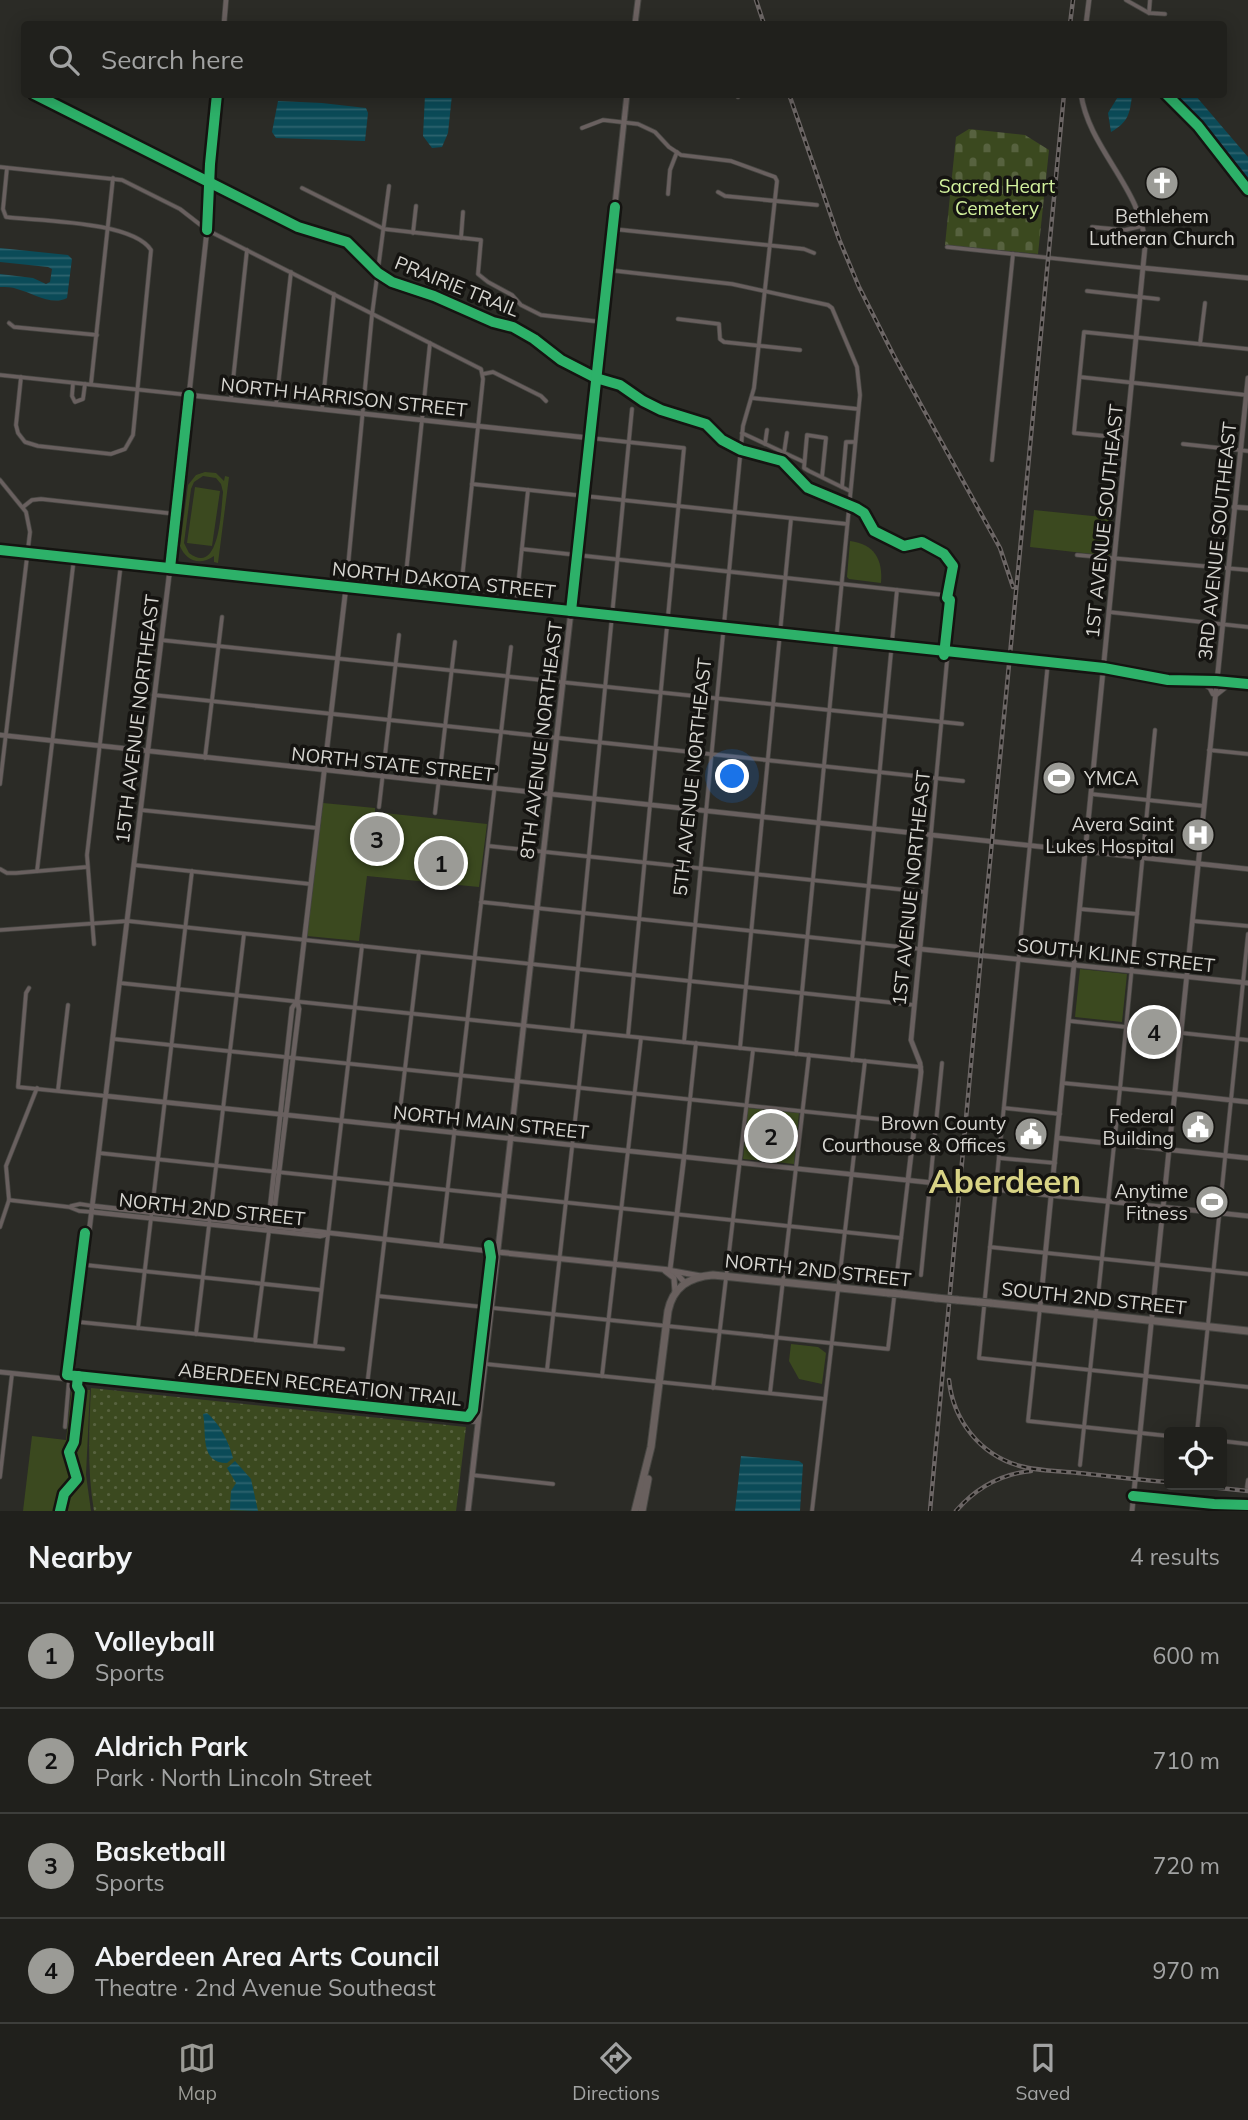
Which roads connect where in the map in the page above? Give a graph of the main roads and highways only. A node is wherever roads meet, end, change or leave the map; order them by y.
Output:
1 (638, 0) edge
2 (635, 21) edge
3 (627, 98) edge
4 (497, 1252) junction
5 (663, 1269) junction
6 (672, 1270) junction
7 (701, 1276) junction
8 (685, 1283) junction
9 (675, 1292) junction
10 (936, 1298) joint
11 (1248, 1331) edge
12 (651, 1447) junction
13 (468, 1511) edge
14 (635, 1511) edge
15 (642, 1511) edge

1 - 2 main road
3 - 4 main road, 8TH AVENUE NORTHEAST
4 - 5 main road, NORTH 2ND STREET
4 - 13 main road, 8TH AVENUE NORTHEAST
5 - 6 main road, NORTH 2ND STREET
5 - 9 main road
6 - 7 main road, NORTH 2ND STREET
6 - 8 main road
7 - 8 main road, NORTH 2ND STREET
7 - 10 main road, NORTH 2ND STREET, bridge
8 - 9 main road, NORTH 2ND STREET
9 - 12 main road
10 - 11 main road, SOUTH 2ND STREET, bridge
12 - 14 main road
12 - 15 main road

